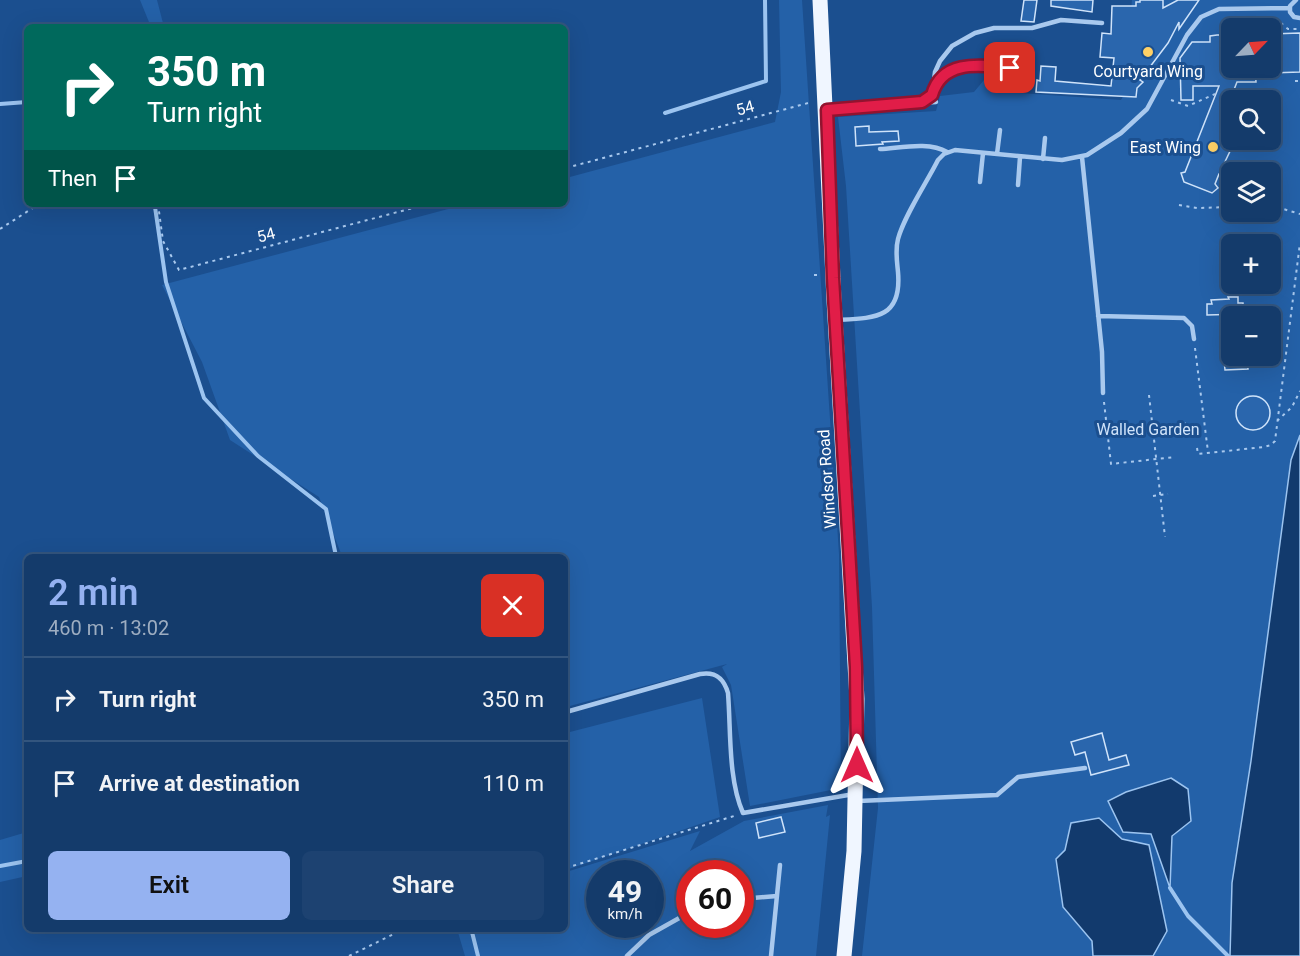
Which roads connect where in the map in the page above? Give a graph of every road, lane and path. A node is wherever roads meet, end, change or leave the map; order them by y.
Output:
1 (820, 0) edge
2 (1296, 0) edge
3 (1290, 8) junction
4 (1270, 15) dead end
5 (1300, 18) edge
6 (1102, 23) dead end
7 (1299, 31) edge
8 (1029, 70) dead end
9 (1295, 81) dead end
10 (1300, 81) edge
11 (934, 87) junction
12 (1215, 94) dead end
13 (1171, 100) dead end
14 (922, 102) junction
15 (936, 102) dead end
16 (826, 104) junction
17 (1000, 130) dead end
18 (1045, 138) dead end
19 (880, 149) dead end
20 (947, 152) junction
21 (983, 153) junction
22 (997, 154) junction
23 (1020, 157) junction
24 (1082, 157) junction
25 (1044, 159) junction
26 (568, 168) edge
27 (980, 182) dead end
28 (1018, 186) dead end
29 (1179, 205) dead end
30 (34, 207) edge
31 (158, 207) edge
32 (417, 207) edge
33 (1221, 207) edge
34 (1281, 208) edge
35 (1300, 214) edge
36 (0, 229) edge
37 (1300, 243) edge
38 (820, 275) dead end
39 (814, 276) dead end
40 (1098, 316) junction
41 (835, 320) junction
42 (1194, 339) joint
43 (1300, 391) edge
44 (1103, 393) joint
45 (1149, 395) dead end
46 (1277, 421) junction
47 (1186, 423) dead end
48 (1153, 427) junction
49 (1126, 430) dead end
50 (1197, 448) dead end
51 (1208, 452) junction
52 (1175, 457) dead end
53 (1157, 459) junction
54 (1168, 494) dead end
55 (1160, 495) junction
56 (1153, 496) dead end
57 (1165, 537) dead end
58 (568, 711) edge
59 (1085, 768) dead end
60 (856, 797) junction
61 (743, 813) junction
62 (780, 865) dead end
63 (568, 867) edge
64 (777, 896) junction
65 (754, 898) edge
66 (676, 920) edge
67 (398, 932) edge
68 (349, 956) edge
69 (627, 956) edge
70 (771, 956) edge
71 (844, 956) edge

1 - 16 main road, Windsor Road
2 - 3 lane
3 - 5 lane
3 - 24 lane
4 - 7 path
6 - 11 lane
8 - 11 lane
9 - 10 path
11 - 14 lane
12 - 13 path
14 - 15 lane
14 - 16 lane
16 - 26 path, 54
16 - 41 main road, Windsor Road
17 - 22 lane
18 - 25 lane
19 - 20 lane
20 - 21 lane
20 - 41 lane
21 - 22 lane
21 - 27 lane
22 - 23 lane
23 - 25 lane
23 - 28 lane
24 - 25 lane
24 - 40 lane
29 - 33 path
30 - 36 path
31 - 32 path, 54
34 - 35 path
37 - 46 path
38 - 39 path
40 - 42 lane
40 - 44 lane
41 - 60 main road, Windsor Road
42 - 51 path
43 - 46 path
44 - 53 path
45 - 48 path
46 - 51 path
47 - 48 path
48 - 49 path
48 - 53 path
50 - 51 path
52 - 53 path
53 - 55 path
54 - 55 path
55 - 56 path
55 - 57 path
58 - 61 lane
59 - 60 lane
60 - 61 lane
60 - 71 main road, Windsor Road
61 - 63 path
62 - 64 lane
64 - 65 lane
64 - 70 lane
66 - 69 lane
67 - 68 path

